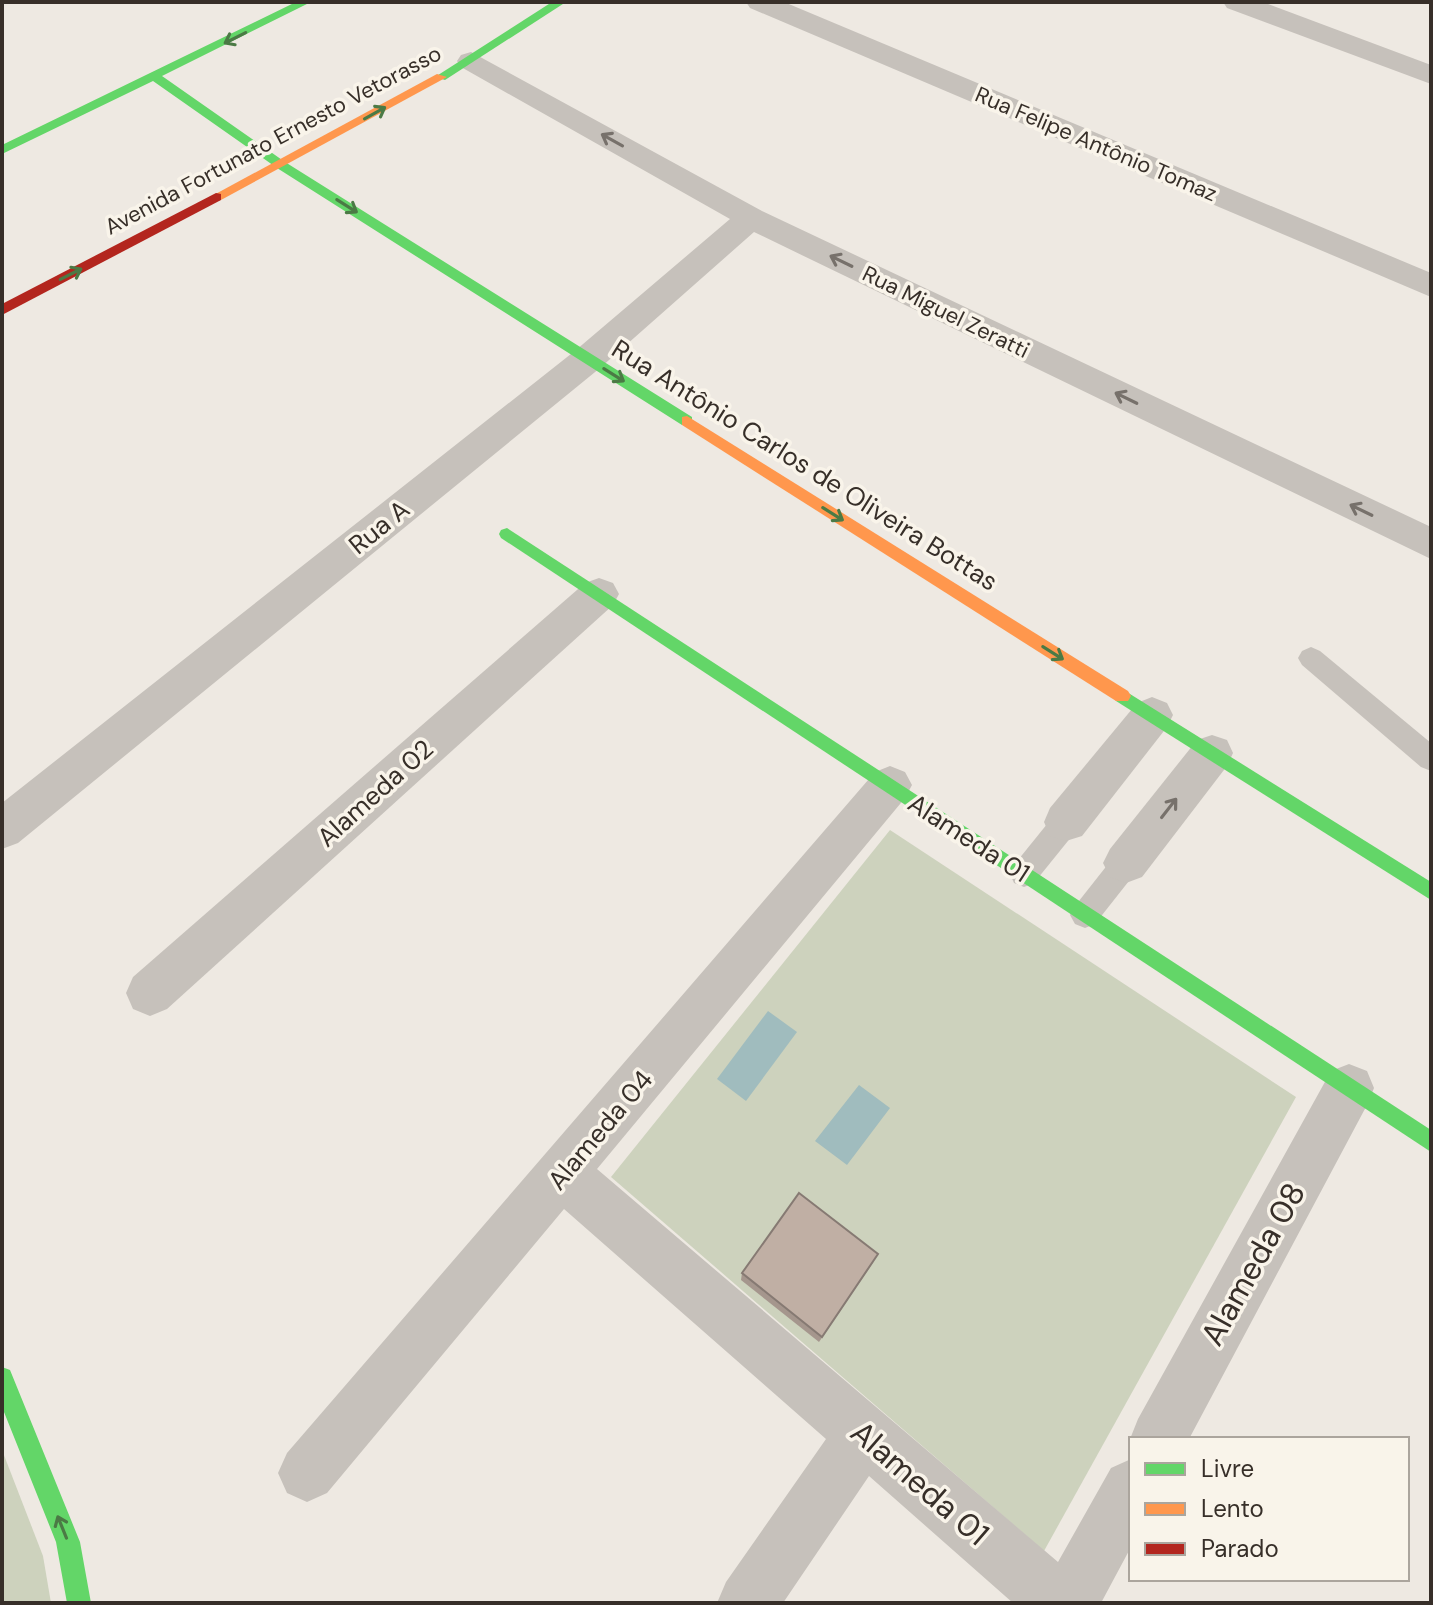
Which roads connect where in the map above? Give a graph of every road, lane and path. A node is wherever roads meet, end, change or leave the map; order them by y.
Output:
1 (305, 2) edge
2 (560, 2) edge
3 (760, 2) edge
4 (1237, 2) edge
5 (471, 61) junction
6 (1431, 75) edge
7 (155, 77) junction
8 (2, 150) edge
9 (281, 165) junction
10 (751, 218) junction
11 (1426, 275) edge
12 (2, 310) edge
13 (588, 359) junction
14 (507, 534) dead end
15 (1431, 544) edge
16 (599, 594) junction
17 (1311, 658) dead end
18 (1152, 715) junction
19 (1212, 753) junction
20 (1431, 759) edge
21 (890, 785) junction
22 (1066, 822) joint
23 (2, 829) edge
24 (1126, 863) joint
25 (1024, 874) junction
26 (1431, 892) edge
27 (1085, 915) junction
28 (150, 993) dead end
29 (1349, 1088) junction
30 (1431, 1142) edge
31 (563, 1174) junction
32 (2, 1378) edge
33 (864, 1434) junction
34 (1159, 1437) edge
35 (307, 1473) dead end
36 (1129, 1492) edge
37 (79, 1603) edge
38 (747, 1603) edge
39 (1059, 1603) edge
40 (1068, 1603) edge

1 -> 7 street
2 - 5 street, Avenida Fortunato Ernesto Vetorasso
3 - 11 street, Rua Felipe Antônio Tomaz
4 - 6 street
9 -> 5 street, Avenida Fortunato Ernesto Vetorasso
10 -> 5 street, Rua Miguel Zeratti
7 - 8 street
7 - 9 street, Rua Antônio Carlos de Oliveira Bottas
12 -> 9 street, Avenida Fortunato Ernesto Vetorasso
9 -> 13 street, Rua Antônio Carlos de Oliveira Bottas
10 - 13 street, Rua A
15 -> 10 street, Rua Miguel Zeratti
13 -> 18 street, Rua Antônio Carlos de Oliveira Bottas
13 - 23 street, Rua A
14 - 16 street, Alameda 01
16 - 21 street, Alameda 01
16 - 28 street, Alameda 02
17 - 20 lane
18 - 19 street, Rua Antônio Carlos de Oliveira Bottas
18 - 22 street
24 -> 19 street
19 - 26 street, Rua Antônio Carlos de Oliveira Bottas
21 - 25 street, Alameda 01
21 - 31 street, Alameda 04
22 - 25 lane
24 - 27 lane
25 - 27 street, Alameda 01
27 - 29 street, Alameda 01
29 - 30 street, Alameda 01
29 - 34 street, Alameda 08
31 - 33 street, Alameda 01
31 - 35 street, Alameda 04
37 -> 32 street
33 - 38 street
33 - 39 street, Alameda 01
36 - 40 street

